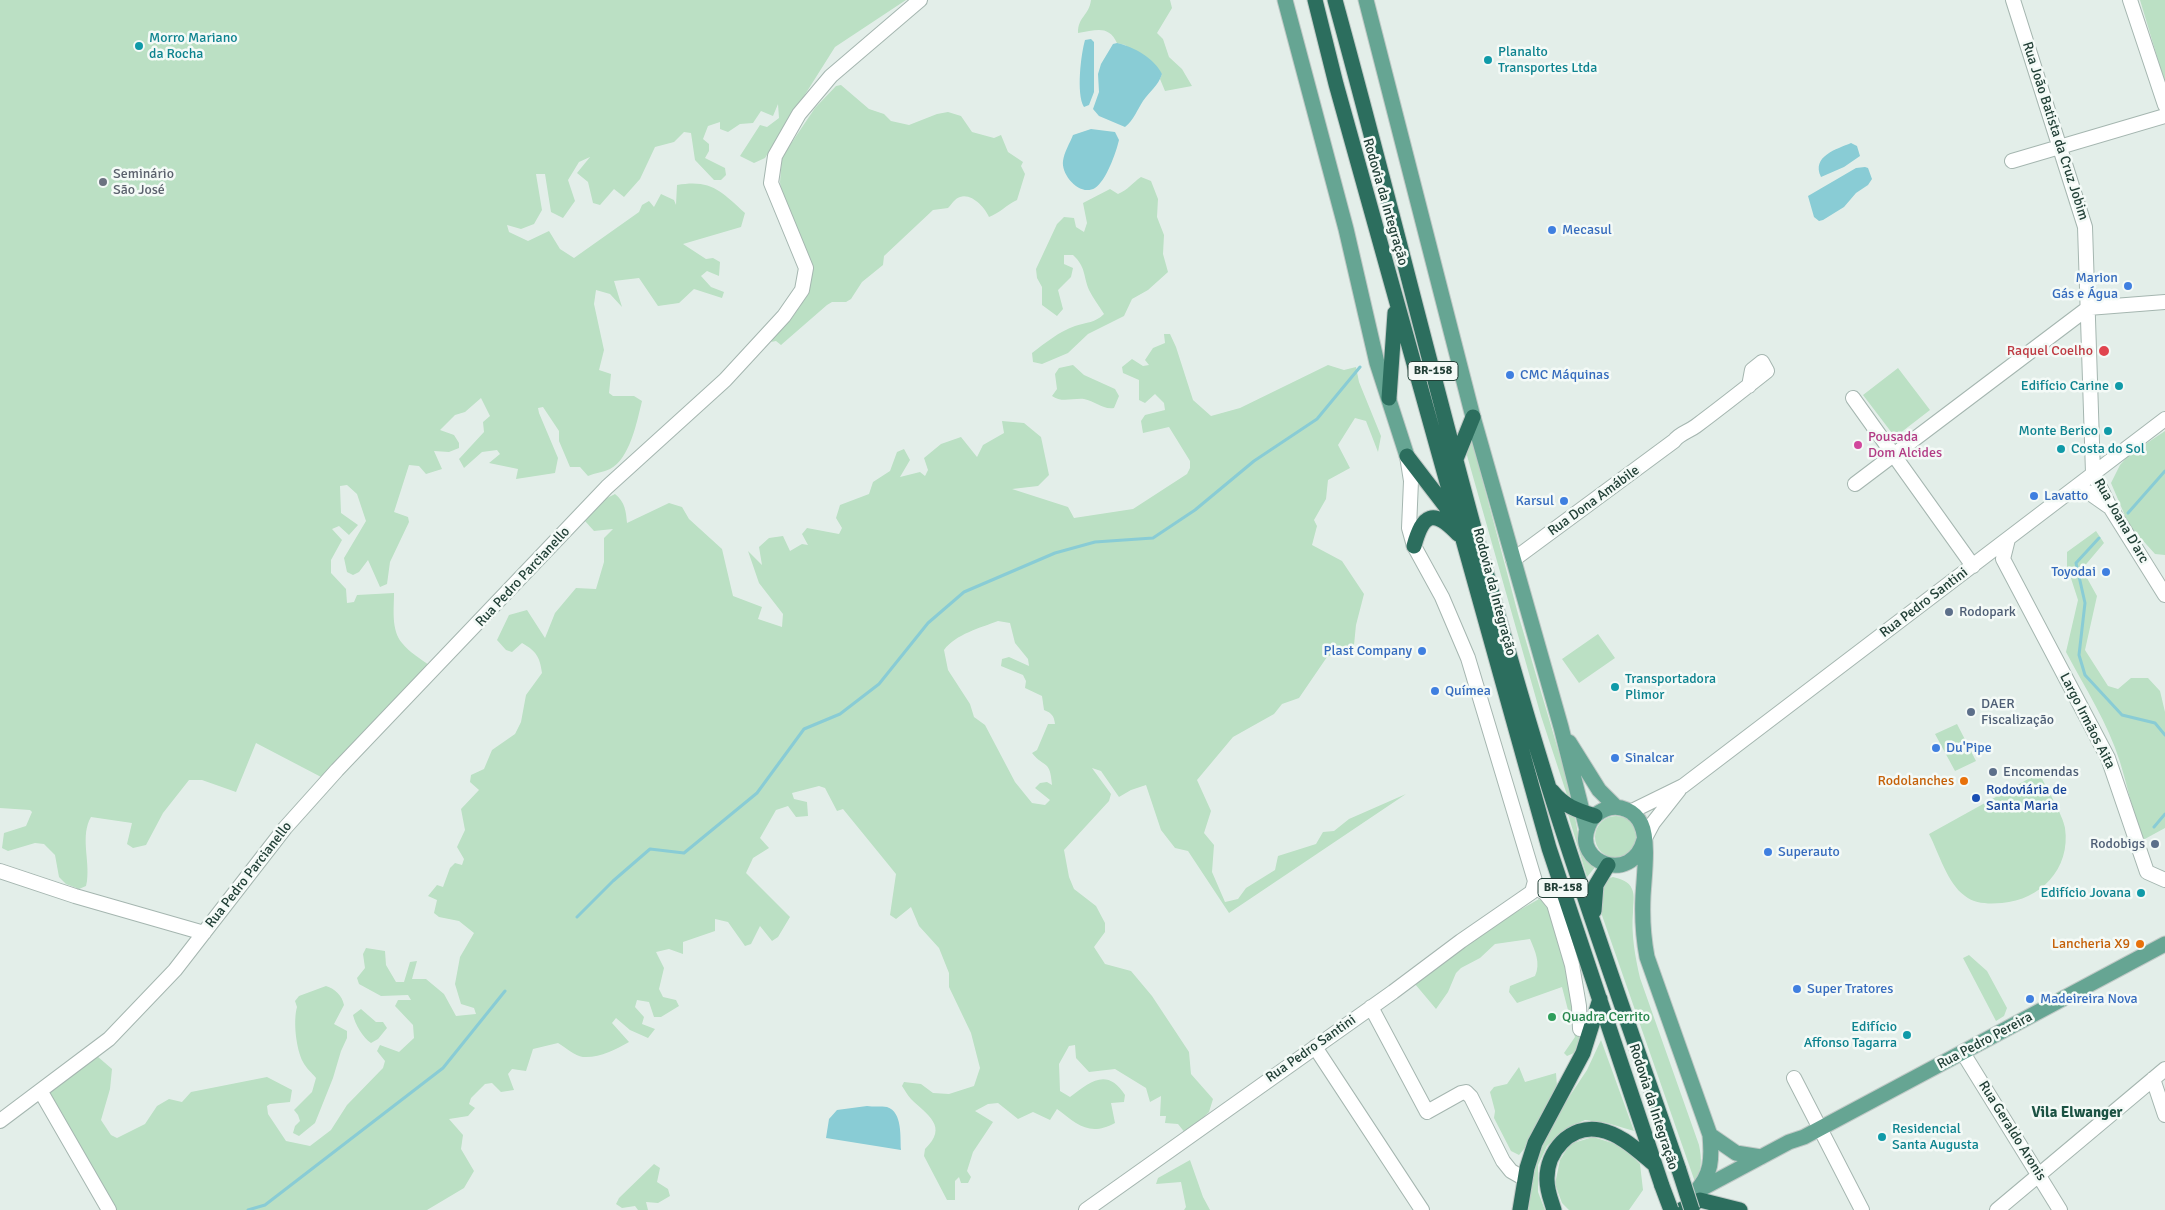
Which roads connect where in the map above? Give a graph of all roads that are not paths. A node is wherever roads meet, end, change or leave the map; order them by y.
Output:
1 (920, 0) edge
2 (1285, 0) edge
3 (1305, 0) edge
4 (1314, 0) edge
5 (1335, 0) edge
6 (1342, 0) edge
7 (1366, 0) edge
8 (2013, 0) edge
9 (2130, 0) edge
10 (1349, 51) junction
11 (1336, 84) junction
12 (2165, 105) edge
13 (2165, 116) edge
14 (2060, 147) junction
15 (2012, 161) dead end
16 (1396, 302) junction
17 (2165, 302) edge
18 (2088, 308) junction
19 (1749, 386) dead end
20 (1389, 398) junction
21 (1853, 398) dead end
22 (1473, 417) junction
23 (2165, 419) edge
24 (1894, 455) junction
25 (1407, 456) junction
26 (1456, 459) junction
27 (2093, 473) junction
28 (1855, 484) dead end
29 (2072, 490) junction
30 (2110, 507) junction
31 (1458, 522) junction
32 (1462, 539) junction
33 (2008, 539) junction
34 (1414, 546) junction
35 (1986, 555) junction
36 (2003, 559) junction
37 (1513, 560) junction
38 (1973, 566) junction
39 (2165, 595) edge
40 (1561, 727) junction
41 (1548, 786) junction
42 (1683, 786) junction
43 (1623, 809) junction
44 (1588, 814) junction
45 (1644, 840) junction
46 (1615, 865) junction
47 (0, 871) edge
48 (2165, 880) edge
49 (1534, 887) junction
50 (1643, 898) junction
51 (1594, 925) junction
52 (204, 933) junction
53 (2165, 944) edge
54 (1600, 999) junction
55 (1371, 1007) junction
56 (1580, 1029) dead end
57 (1315, 1047) junction
58 (1963, 1053) junction
59 (2165, 1069) edge
60 (1794, 1078) dead end
61 (2153, 1079) junction
62 (41, 1092) junction
63 (2165, 1114) edge
64 (0, 1121) edge
65 (1820, 1129) junction
66 (1710, 1135) junction
67 (1804, 1138) junction
68 (1761, 1157) junction
69 (1654, 1164) junction
70 (2038, 1175) junction
71 (1524, 1179) junction
72 (1696, 1201) edge
73 (108, 1210) edge
74 (1086, 1210) edge
75 (1422, 1210) edge
76 (1520, 1210) edge
77 (1554, 1210) edge
78 (1662, 1210) edge
79 (1671, 1210) edge
80 (1681, 1210) edge
81 (1740, 1210) edge
82 (1862, 1210) edge
83 (1997, 1210) edge
84 (2060, 1210) edge

1 - 52 street, Rua Pedro Parcianello
2 - 20 main road, BR-158
3 - 11 highway, BR-158
4 - 11 highway, Rodovia da Integração / BR-158
5 - 10 highway, Rodovia da Integração / BR-158
6 - 10 highway, BR-158
7 - 22 main road, BR-158
8 - 14 street, Rua João Batista da Cruz Jobim
9 - 12 street
10 - 26 highway, Rodovia da Integração / BR-158
11 - 16 highway, Rodovia da Integração / BR-158
13 - 14 street
14 - 15 street
14 - 18 street, Rua João Batista da Cruz Jobim
16 - 20 highway, BR-158
16 - 31 highway, Rodovia da Integração / BR-158
17 - 18 street
18 - 24 street
18 - 27 street, Rua João Batista da Cruz Jobim
19 - 37 street, Rua Dona Amábile
20 - 25 main road, BR-158
21 - 24 street
22 - 26 highway
22 - 37 main road, BR-158
23 - 27 street, Rua Pedro Santini
24 - 28 street
24 - 38 street
25 - 31 highway, BR-158
25 - 34 street, BR-158
26 - 41 highway, Rodovia da Integração / BR-158
27 - 29 street, Rua Pedro Santini
27 - 30 street, Rua Joana D'arc
29 - 30 street
29 - 33 street, Rua Pedro Santini
30 - 39 street, Rua Joana D'arc
31 - 32 highway, Rodovia da Integração / BR-158
32 - 34 highway, BR-158
32 - 54 highway, Rodovia da Integração / BR-158
33 - 35 street, Rua Pedro Santini
33 - 36 street
34 - 49 street, BR-158
35 - 36 street
35 - 38 street, Rua Pedro Santini
36 - 48 street, Largo Irmãos Aita
37 - 40 main road, BR-158
38 - 42 street, Rua Pedro Santini
40 - 43 main road, BR-158
40 - 44 main road, BR-158
41 - 44 highway
41 - 51 highway, Rodovia da Integração / BR-158
42 - 43 street, Rua Pedro Santini
42 - 45 street, Rua Pedro Santini
43 - 44 main road
43 - 45 main road
44 - 46 main road
45 - 46 main road
45 - 50 main road
46 - 50 main road
46 - 51 highway
47 - 52 street
49 - 55 street, Rua Pedro Santini
49 - 56 street
50 - 66 main road
51 - 72 highway, Rodovia da Integração / BR-158, bridge
52 - 62 street, Rua Pedro Parcianello
53 - 58 main road, Rua Pedro Pereira
54 - 69 highway, Rodovia da Integração / BR-158
54 - 71 highway
55 - 57 street, Rua Pedro Santini
55 - 71 street
57 - 74 street, Rua Pedro Santini
57 - 75 street
58 - 65 main road, Rua Pedro Pereira
58 - 70 street, Rua Geraldo Aronis
59 - 61 street
60 - 65 street
61 - 63 street
61 - 70 street
62 - 64 street, Rua Pedro Parcianello
62 - 73 street
65 - 67 main road, Rua Pedro Pereira
65 - 82 street
66 - 68 main road
66 - 72 main road
67 - 68 main road, Rua Pedro Pereira
67 - 72 main road, Rua Pedro Pereira
68 - 72 main road, Rua Pedro Pereira
69 - 77 highway
69 - 79 highway, Rodovia da Integração / BR-158, bridge
70 - 83 street
70 - 84 street, Rua Geraldo Aronis
71 - 76 highway
72 - 78 highway
72 - 80 highway
72 - 81 highway

